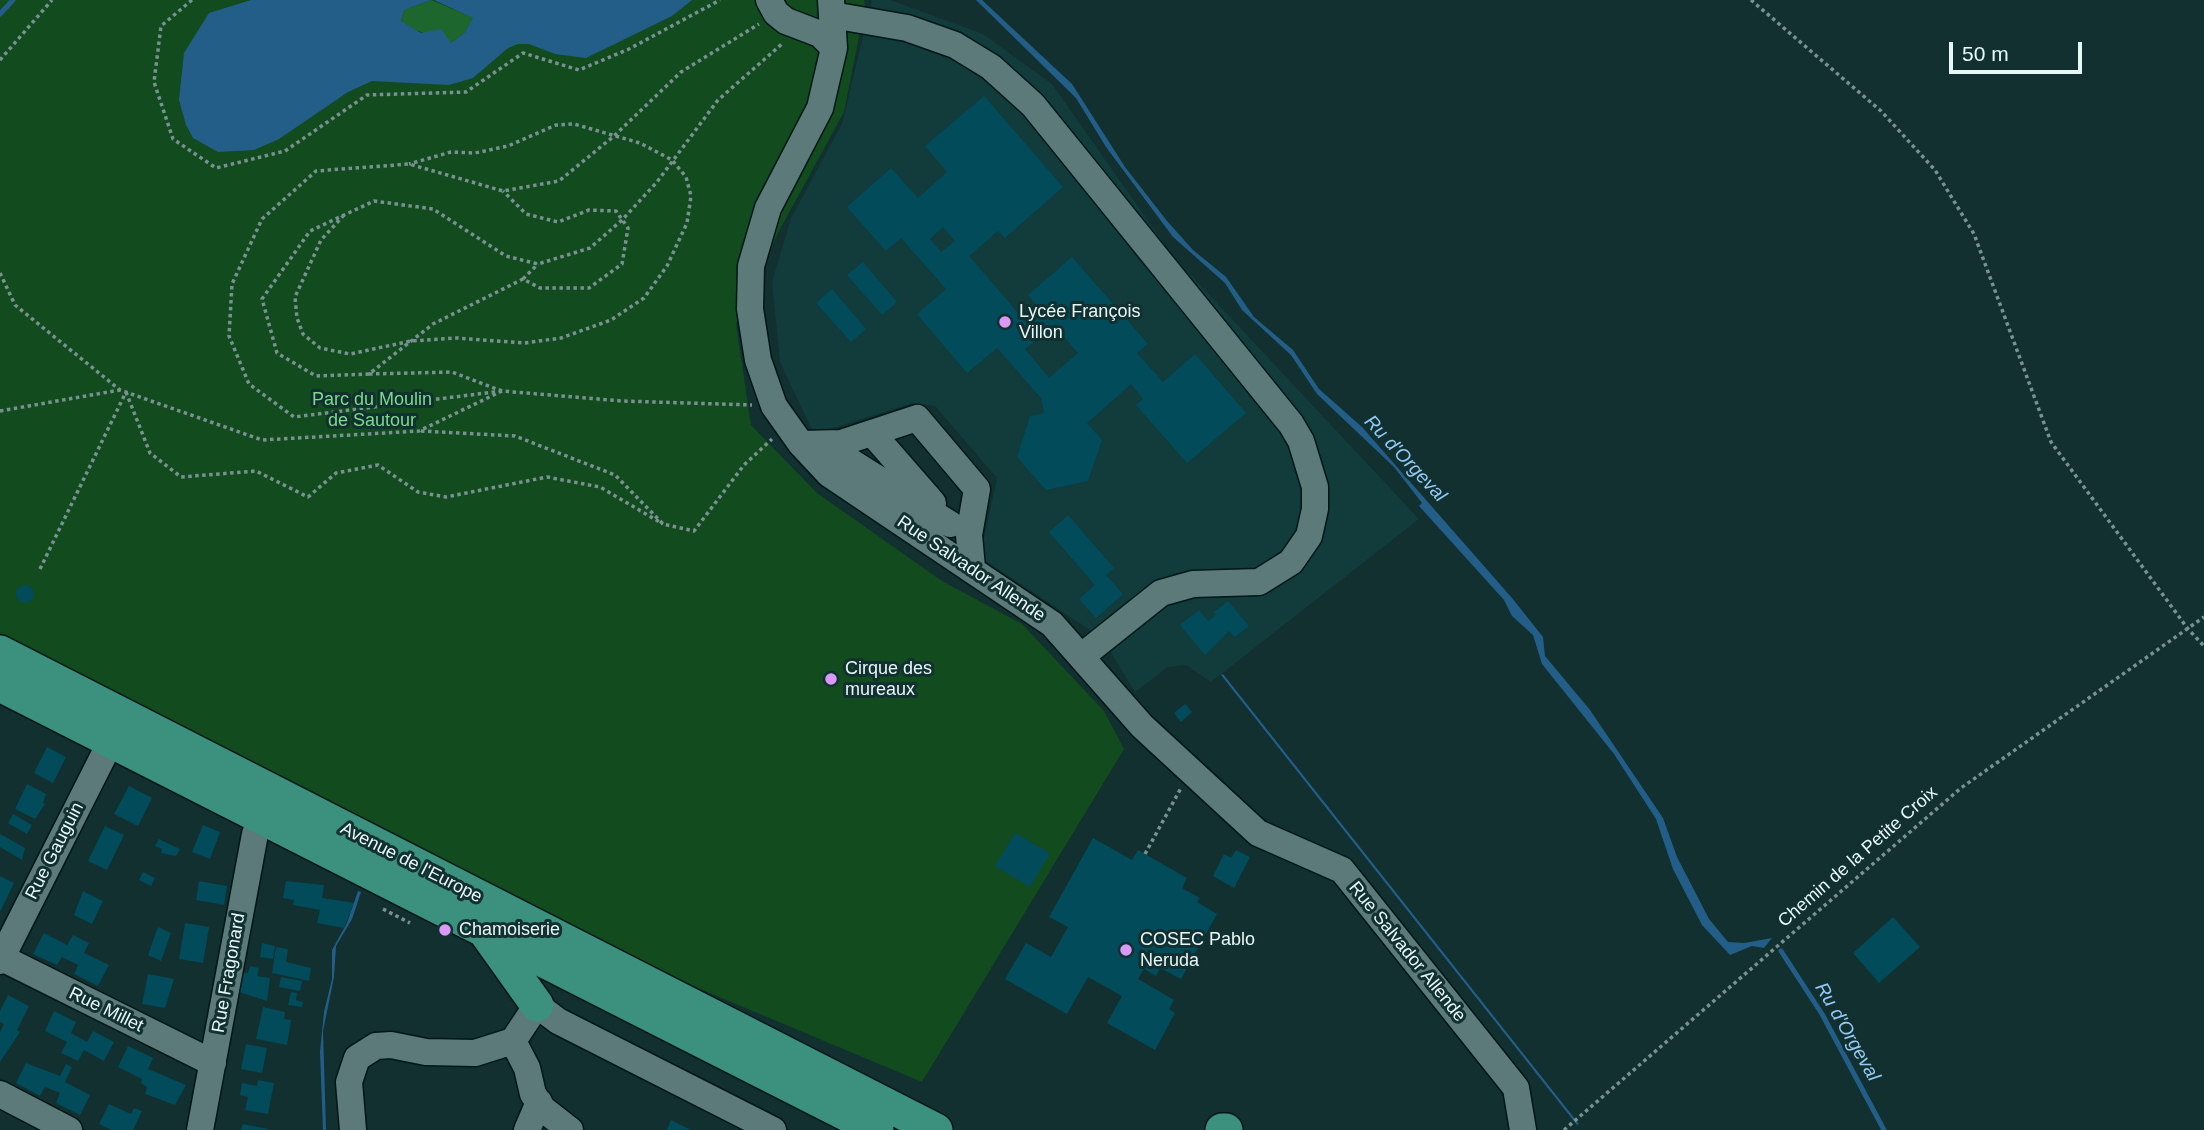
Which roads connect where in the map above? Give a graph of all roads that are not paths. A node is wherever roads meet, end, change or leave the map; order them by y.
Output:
1 (772, 7) edge
2 (832, 7) edge
3 (834, 48) junction
4 (787, 425) junction
5 (887, 428) junction
6 (830, 443) junction
7 (966, 523) junction
8 (972, 568) junction
9 (0, 652) edge
10 (1082, 656) junction
11 (0, 685) edge
12 (111, 741) junction
13 (262, 818) junction
14 (484, 930) junction
15 (0, 959) edge
16 (537, 1005) junction
17 (513, 1041) junction
18 (213, 1063) junction
19 (0, 1094) edge
20 (539, 1102) junction
21 (69, 1130) edge
22 (200, 1130) edge
23 (354, 1130) edge
24 (527, 1130) edge
25 (570, 1130) edge
26 (773, 1130) edge
27 (877, 1130) edge
28 (936, 1130) edge
29 (1524, 1130) edge

1 - 3 street
2 - 3 street, Rue Salvador Allende
2 - 10 street
3 - 4 street, Rue Salvador Allende
4 - 6 street
4 - 8 street, Rue Salvador Allende
5 - 6 street
5 - 7 street
5 - 7 street
6 - 7 street
7 - 8 street
8 - 10 street, Rue Salvador Allende
9 - 28 main road, Avenue de l'Europe
10 - 29 street, Rue Salvador Allende
11 - 12 main road, Avenue de l'Europe
12 - 13 main road, Avenue de l'Europe
12 - 15 street, Rue Gauguin
13 - 14 main road, Avenue de l'Europe
13 - 18 street, Rue Fragonard
14 - 16 main road
14 - 27 main road, Avenue de l'Europe
15 - 18 street, Rue Millet
16 - 17 street
16 - 26 street
17 - 20 street
17 - 23 street
18 - 22 street, Rue Fragonard
19 - 21 street
20 - 24 street
20 - 25 street

